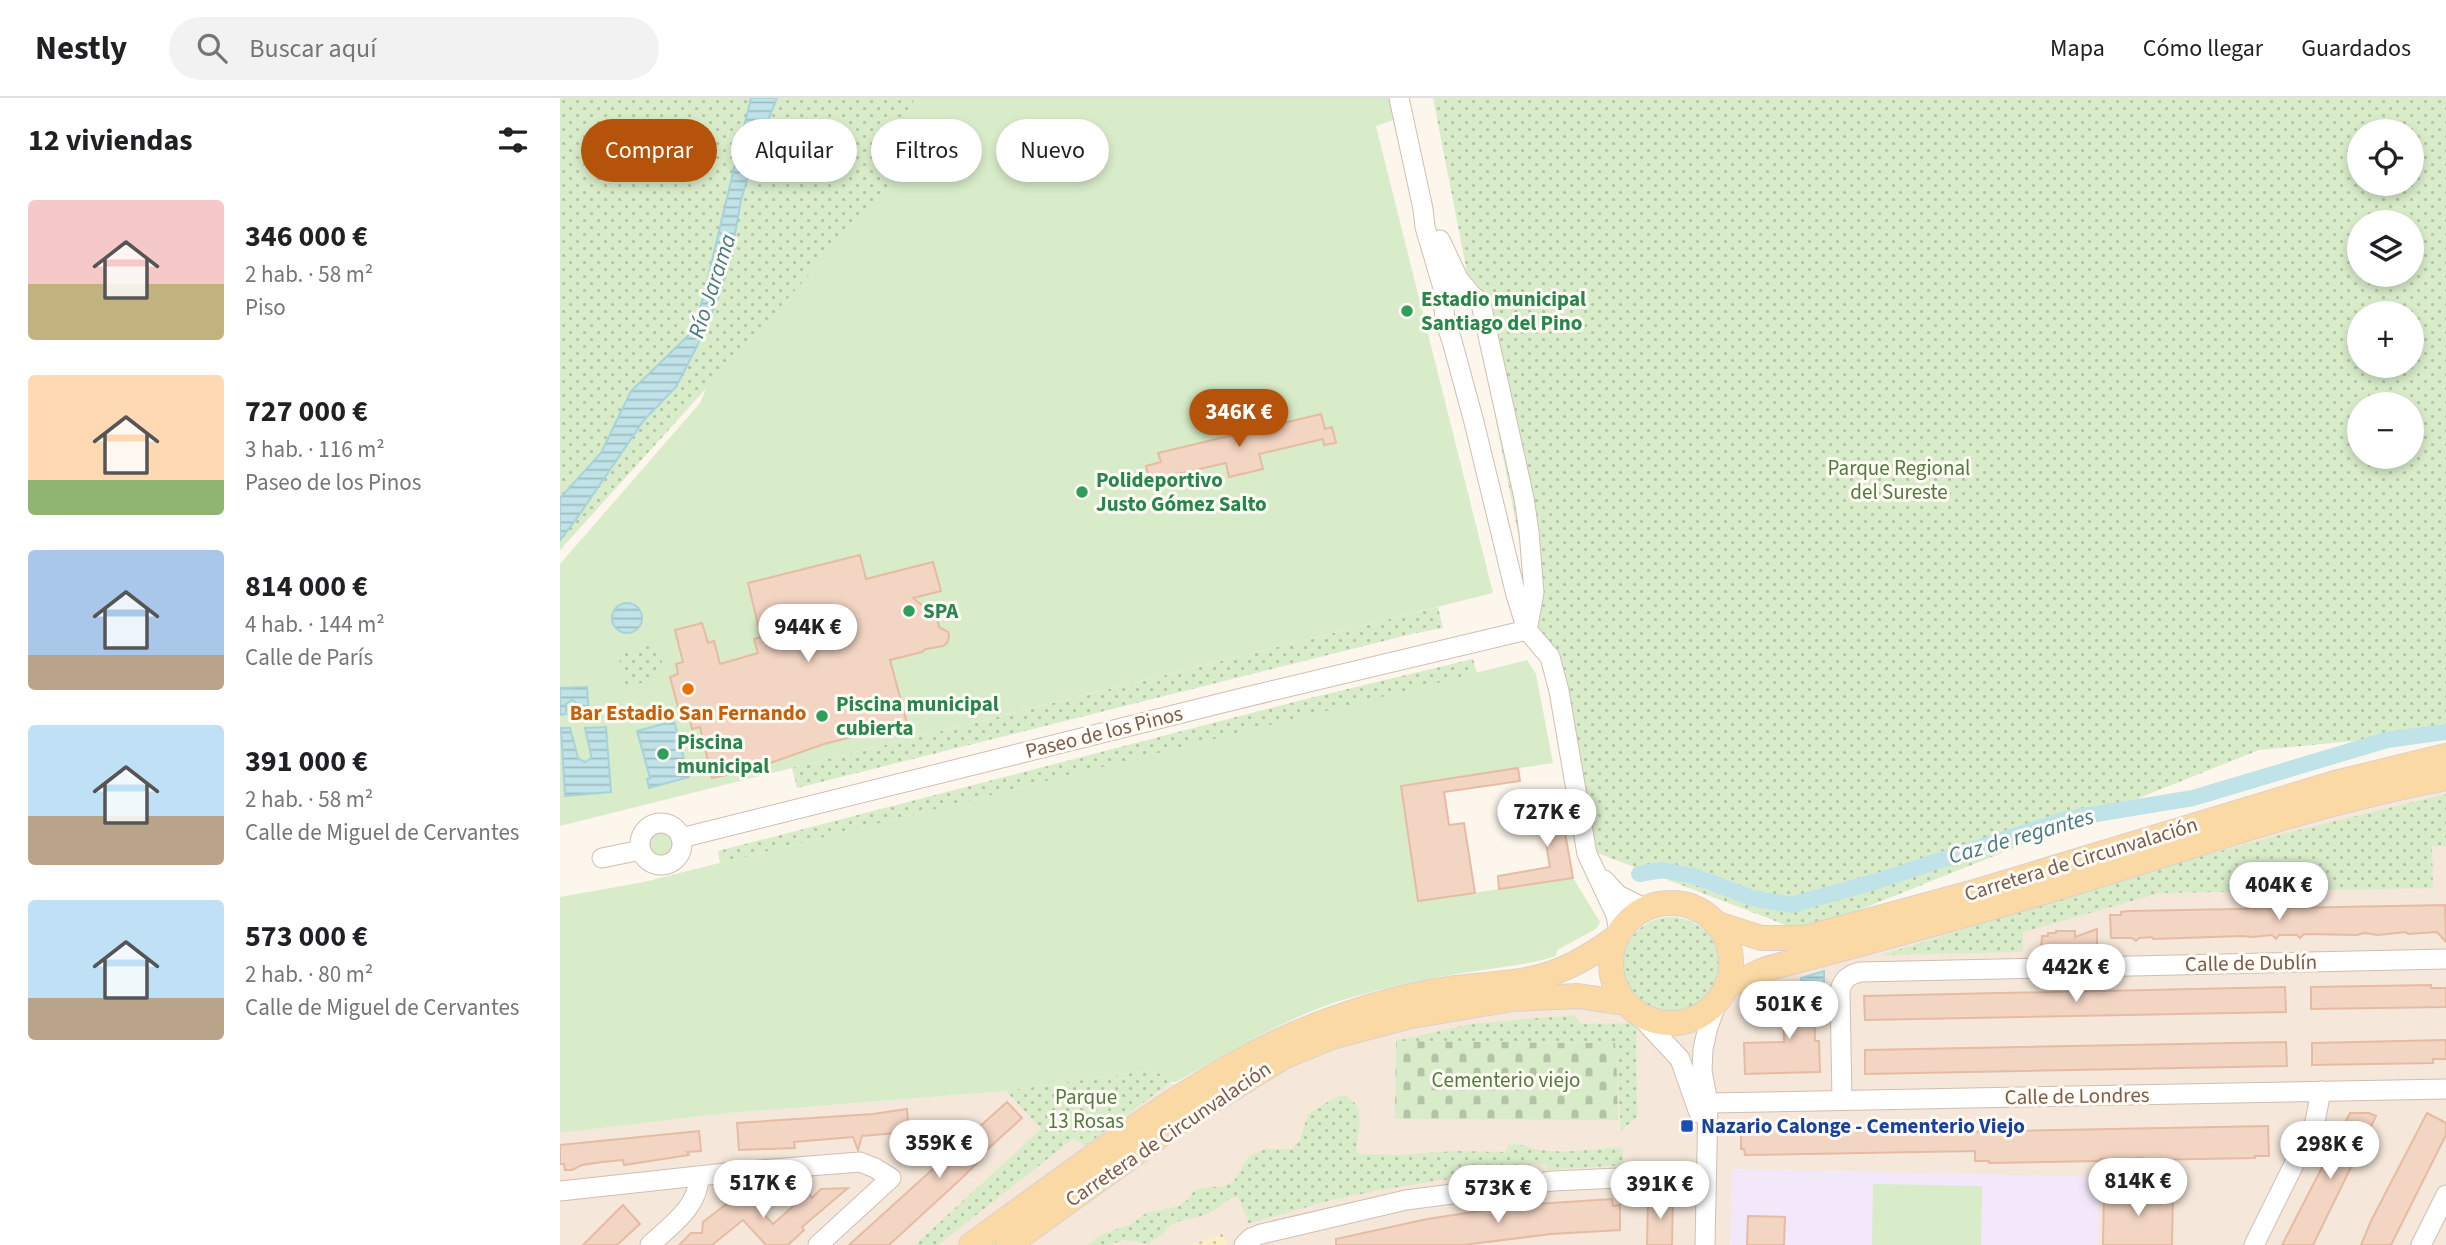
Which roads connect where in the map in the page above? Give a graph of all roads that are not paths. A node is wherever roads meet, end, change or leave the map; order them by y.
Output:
1 (1399, 98) edge
2 (1423, 209) junction
3 (1470, 293) junction
4 (1446, 298) junction
5 (1527, 630) junction
6 (2446, 757) edge
7 (2446, 778) edge
8 (681, 838) junction
9 (641, 850) junction
10 (602, 858) dead end
11 (1592, 867) junction
12 (1646, 909) junction
13 (1715, 923) junction
14 (1618, 935) junction
15 (2446, 959) edge
16 (1722, 995) junction
17 (1632, 1009) junction
18 (2446, 1089) edge
19 (2320, 1091) junction
20 (1842, 1100) junction
21 (1707, 1103) junction
22 (1706, 1132) junction
23 (1706, 1174) junction
24 (699, 1176) junction
25 (560, 1191) edge
26 (2446, 1195) edge
27 (1248, 1242) edge
28 (650, 1245) edge
29 (818, 1245) edge
30 (971, 1245) edge
31 (1007, 1245) edge
32 (1705, 1245) edge
33 (2254, 1245) edge
34 (2421, 1245) edge

1 - 2 street
2 - 3 street
2 - 4 street
3 - 4 street
3 - 5 street
4 - 5 street
5 - 8 street, Paseo de los Pinos
5 - 11 street
6 - 13 main road, Carretera de Circunvalación
7 - 16 main road, Carretera de Circunvalación
8 - 9 street
8 - 9 street
9 - 10 street
11 - 12 street
11 - 14 street
12 - 13 main road
12 - 14 main road
13 - 16 main road
14 - 17 main road
14 - 30 main road, Carretera de Circunvalación
15 - 20 street, Calle de Dublín
16 - 17 main road
16 - 21 street
17 - 22 street
17 - 31 main road, Carretera de Circunvalación
18 - 19 street, Calle de Londres
19 - 20 street, Calle de Londres
19 - 33 street
20 - 21 street, Calle de Londres
21 - 22 street
22 - 23 street
23 - 27 street
23 - 32 street
24 - 25 street
24 - 28 street
24 - 29 street
26 - 34 street

